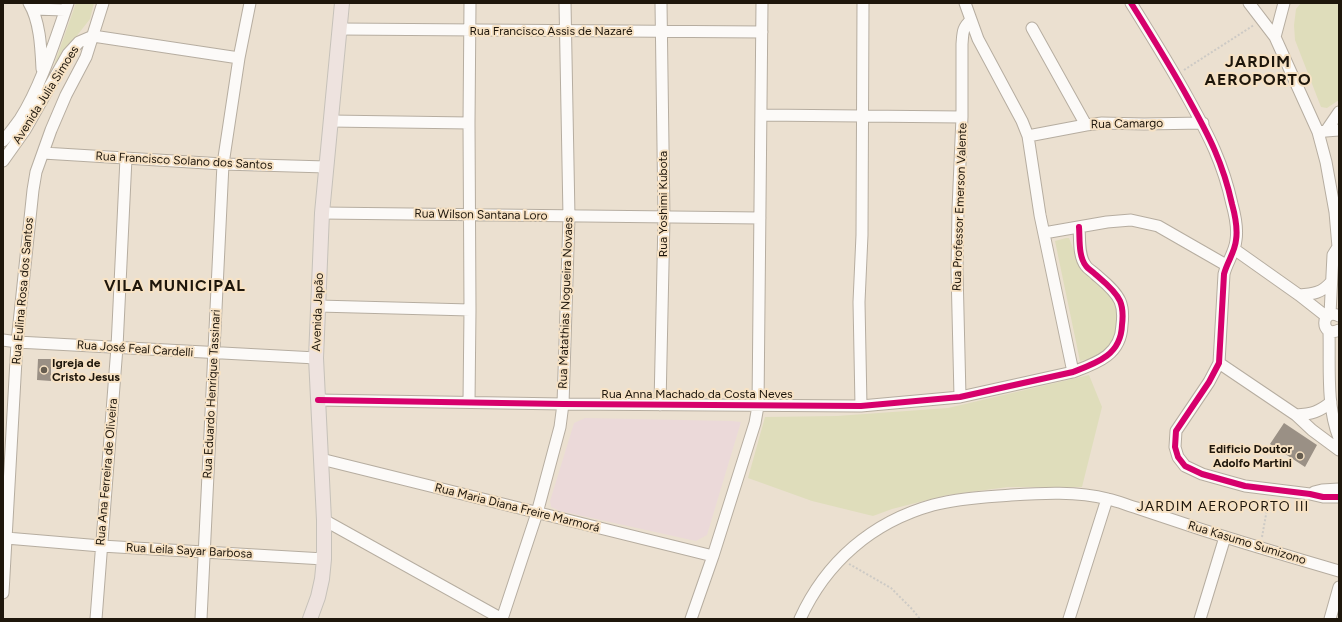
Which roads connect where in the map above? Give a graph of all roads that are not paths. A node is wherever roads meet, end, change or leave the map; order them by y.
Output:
1 (103, 3) edge
2 (250, 3) edge
3 (342, 3) edge
4 (470, 3) edge
5 (565, 3) edge
6 (661, 3) edge
7 (762, 3) edge
8 (863, 3) edge
9 (965, 3) edge
10 (1131, 3) edge
11 (1249, 3) edge
12 (1284, 3) edge
13 (31, 6) edge
14 (66, 6) edge
15 (971, 20) junction
16 (1032, 28) dead end
17 (339, 29) junction
18 (470, 30) junction
19 (565, 31) junction
20 (662, 31) junction
21 (762, 32) junction
22 (93, 36) junction
23 (1275, 37) junction
24 (239, 58) junction
25 (42, 73) junction
26 (1339, 112) edge
27 (761, 115) junction
28 (863, 116) junction
29 (962, 117) junction
30 (330, 122) junction
31 (1203, 123) junction
32 (469, 124) junction
33 (1086, 125) junction
34 (1339, 130) edge
35 (1322, 132) junction
36 (1028, 136) junction
37 (4, 139) edge
38 (42, 153) junction
39 (126, 158) junction
40 (3, 161) edge
41 (224, 164) junction
42 (326, 167) junction
43 (322, 213) junction
44 (469, 214) junction
45 (569, 217) junction
46 (664, 218) junction
47 (760, 218) junction
48 (1338, 221) edge
49 (1078, 227) junction
50 (1044, 233) junction
51 (1338, 235) edge
52 (1338, 248) edge
53 (1234, 249) junction
54 (1226, 265) junction
55 (1331, 282) junction
56 (1299, 295) junction
57 (318, 306) junction
58 (470, 310) junction
59 (1332, 316) edge
60 (1334, 331) edge
61 (3, 340) edge
62 (17, 342) junction
63 (117, 347) junction
64 (215, 354) junction
65 (316, 358) junction
66 (1218, 363) junction
67 (1073, 372) junction
68 (960, 397) junction
69 (318, 400) junction
70 (469, 402) junction
71 (1331, 402) junction
72 (563, 404) junction
73 (660, 405) junction
74 (758, 406) junction
75 (861, 406) junction
76 (1296, 415) junction
77 (1339, 438) edge
78 (1339, 450) edge
79 (321, 459) junction
80 (1339, 489) edge
81 (1310, 494) junction
82 (1339, 497) edge
83 (1107, 499) junction
84 (537, 513) junction
85 (324, 520) junction
86 (1225, 537) junction
87 (6, 538) junction
88 (101, 546) junction
89 (204, 552) junction
90 (713, 556) junction
91 (324, 560) junction
92 (1339, 571) edge
93 (1339, 587) edge
94 (3, 593) edge
95 (96, 619) edge
96 (201, 619) edge
97 (310, 619) edge
98 (502, 619) edge
99 (691, 619) edge
100 (800, 619) edge
101 (1069, 619) edge
102 (1200, 619) edge
103 (1330, 619) edge

1 - 22 street, Rua Eulina Rosa dos Santos
2 - 24 street, Rua Eduardo Henrique Tassinari
3 - 17 main road, Avenida Japão
4 - 18 street
5 - 19 street, Rua Matathias Nogueira Novaes
6 - 20 street, Rua Yoshimi Kubota
7 - 21 street
8 - 28 street
9 - 15 street
10 - 31 street
11 - 23 street
12 - 23 street
13 - 14 street
13 - 25 street
14 - 25 street
15 - 29 street, Rua Professor Emerson Valente
15 - 36 street
16 - 33 street
17 - 18 street, Rua Francisco Assis de Nazaré
17 - 30 main road, Avenida Japão
18 - 19 street, Rua Francisco Assis de Nazaré
18 - 32 street
19 - 20 street, Rua Francisco Assis de Nazaré
19 - 45 street, Rua Matathias Nogueira Novaes
20 - 21 street, Rua Francisco Assis de Nazaré
20 - 46 street, Rua Yoshimi Kubota
21 - 27 street
22 - 24 street
22 - 38 street, Rua Eulina Rosa dos Santos
22 - 40 street, Avenida Julia Simoes
23 - 35 street
24 - 41 street, Rua Eduardo Henrique Tassinari
25 - 37 street
26 - 35 street
27 - 28 street
27 - 47 street
28 - 29 street
28 - 75 street
29 - 68 street, Rua Professor Emerson Valente
30 - 32 street
30 - 42 main road, Avenida Japão
31 - 33 street, Rua Camargo
31 - 53 street
32 - 44 street
33 - 36 street, Rua Camargo
34 - 35 street
35 - 48 street
36 - 50 street
38 - 39 street, Rua Francisco Solano dos Santos
38 - 62 street, Rua Eulina Rosa dos Santos
39 - 41 street, Rua Francisco Solano dos Santos
39 - 63 street, Rua Ana Ferreira de Oliveira
41 - 42 street, Rua Francisco Solano dos Santos
41 - 64 street, Rua Eduardo Henrique Tassinari
42 - 43 main road, Avenida Japão
43 - 44 street, Rua Wilson Santana Loro
43 - 57 main road, Avenida Japão
44 - 45 street, Rua Wilson Santana Loro
44 - 58 street
45 - 46 street, Rua Wilson Santana Loro
45 - 72 street, Rua Matathias Nogueira Novaes
46 - 47 street, Rua Wilson Santana Loro
46 - 73 street, Rua Yoshimi Kubota
47 - 74 street
48 - 51 street
49 - 50 street
49 - 54 street
49 - 67 street, Rua Anna Machado da Costa Neves
50 - 67 street
51 - 52 street
52 - 55 street
53 - 54 street
53 - 56 street
54 - 66 street
55 - 56 street
55 - 59 street
56 - 59 street
57 - 58 street
57 - 65 main road, Avenida Japão
58 - 70 street
59 - 60 street
60 - 71 street
61 - 62 street, Rua José Feal Cardelli
62 - 63 street, Rua José Feal Cardelli
62 - 87 street, Rua Eulina Rosa dos Santos
63 - 64 street, Rua José Feal Cardelli
63 - 88 street, Rua Ana Ferreira de Oliveira
64 - 65 street, Rua José Feal Cardelli
64 - 89 street, Rua Eduardo Henrique Tassinari
65 - 69 main road, Avenida Japão
66 - 76 street
66 - 81 street
67 - 68 street, Rua Anna Machado da Costa Neves
68 - 75 street, Rua Anna Machado da Costa Neves
69 - 70 street, Rua Anna Machado da Costa Neves
69 - 79 main road, Avenida Japão
70 - 72 street, Rua Anna Machado da Costa Neves
71 - 76 street
71 - 77 street
72 - 73 street, Rua Anna Machado da Costa Neves
72 - 84 street, Rua Matathias Nogueira Novaes
73 - 74 street, Rua Anna Machado da Costa Neves
74 - 75 street, Rua Anna Machado da Costa Neves
74 - 90 street
76 - 78 street
79 - 84 street, Rua Maria Diana Freire Marmorá
79 - 85 main road, Avenida Japão
80 - 81 street
81 - 82 street
83 - 86 street, Rua Kasumo Sumizono
83 - 100 street, Rua Kasumo Sumizono
83 - 101 street
84 - 90 street, Rua Maria Diana Freire Marmorá
84 - 98 street, Rua Matathias Nogueira Novaes
85 - 91 main road, Avenida Japão
85 - 98 street
86 - 92 street, Rua Kasumo Sumizono
86 - 102 street
87 - 88 street, Rua Leila Sayar Barbosa
87 - 94 street, Rua Eulina Rosa dos Santos
88 - 89 street, Rua Leila Sayar Barbosa
88 - 95 street, Rua Ana Ferreira de Oliveira
89 - 91 street, Rua Leila Sayar Barbosa
89 - 96 street, Rua Eduardo Henrique Tassinari
90 - 99 street
91 - 97 main road, Avenida Japão
93 - 103 street

